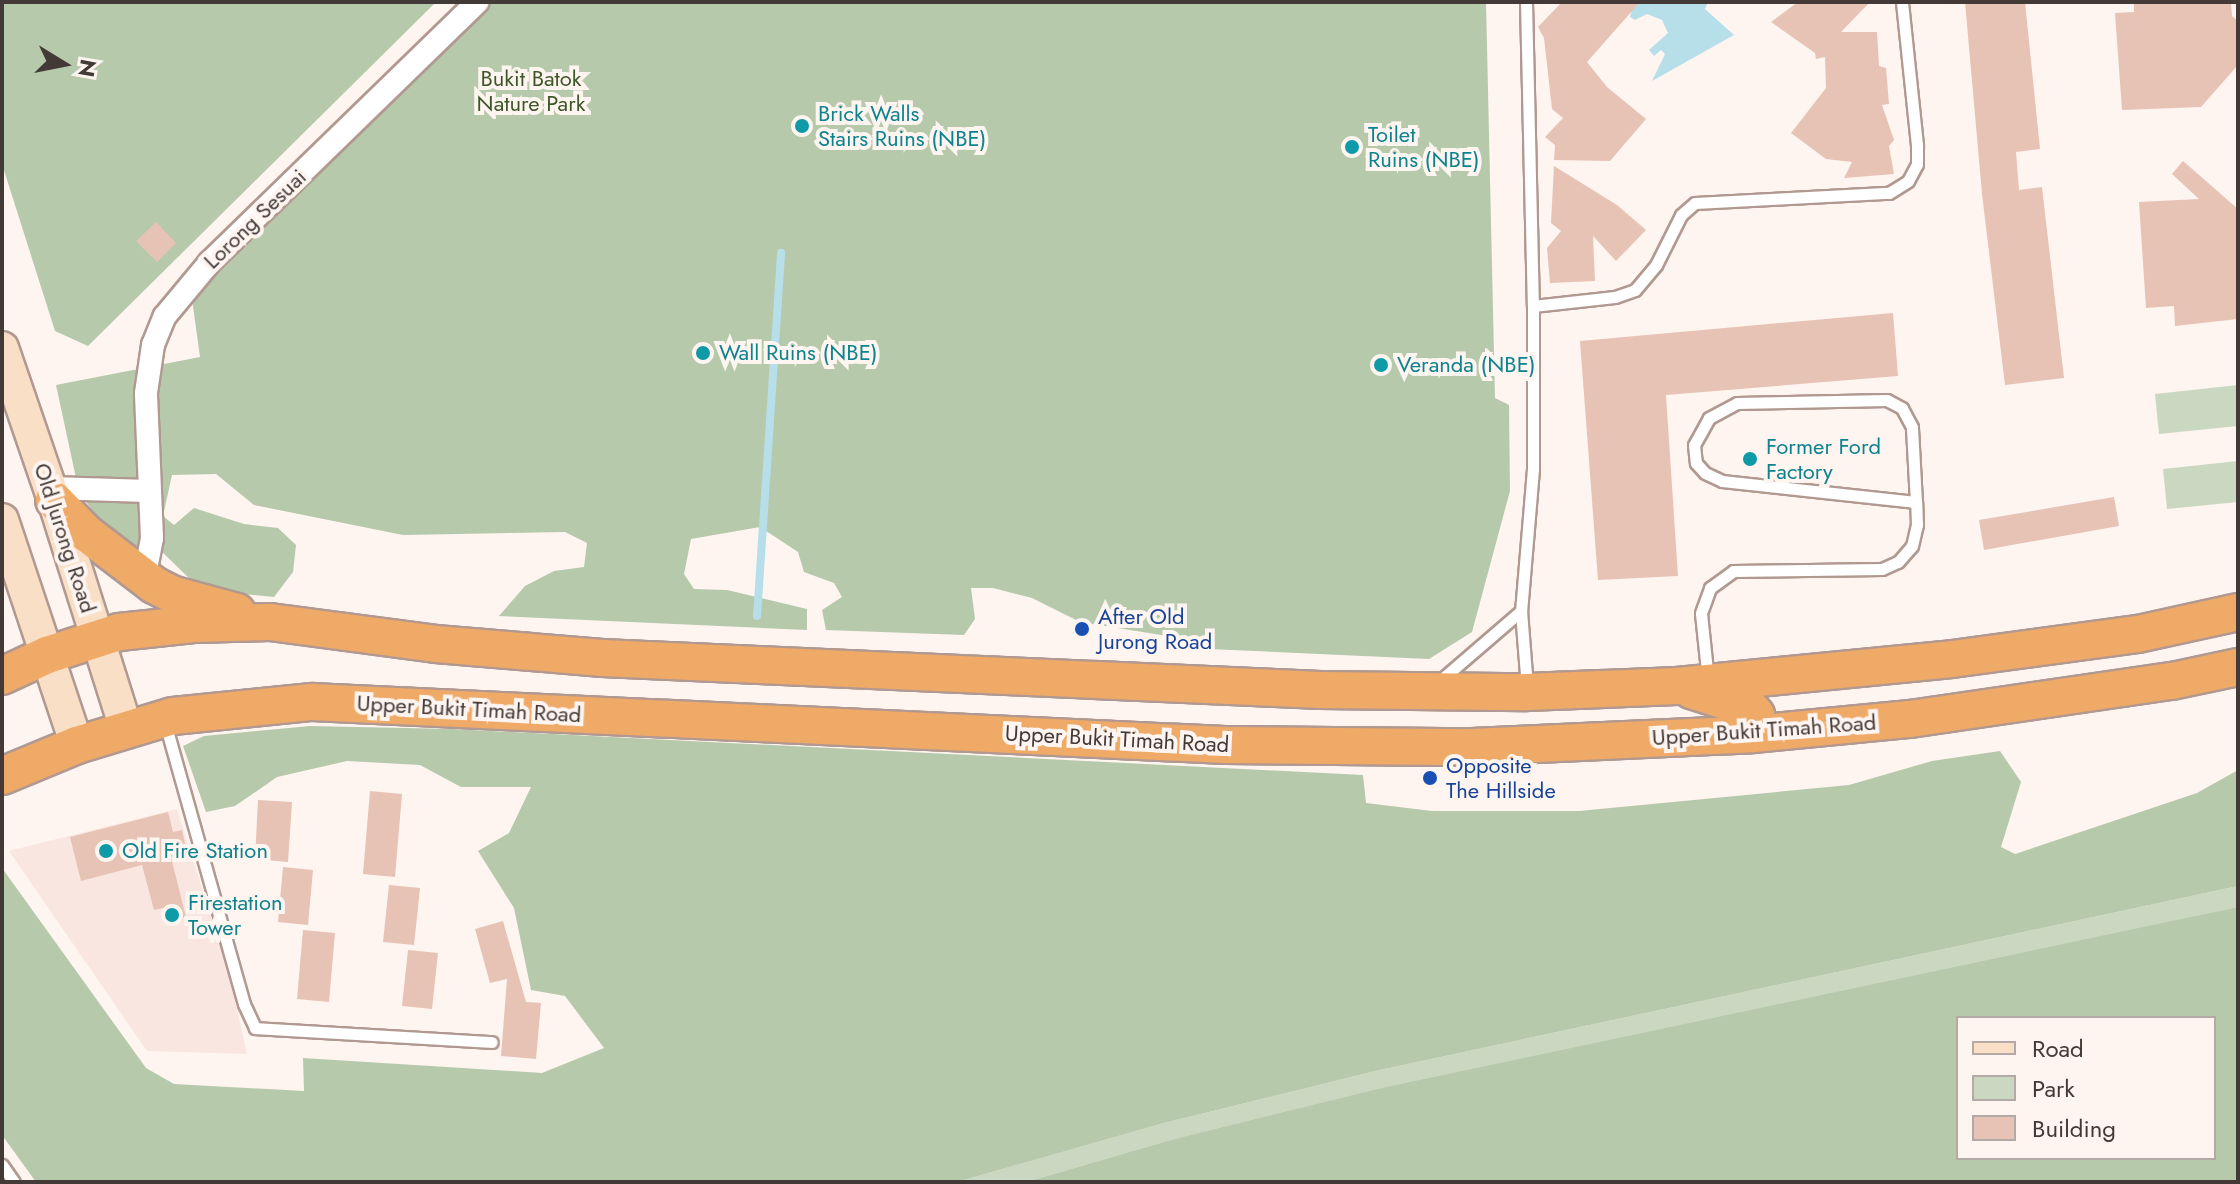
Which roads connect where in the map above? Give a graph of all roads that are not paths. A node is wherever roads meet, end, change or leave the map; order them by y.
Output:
1 (477, 2) edge
2 (1526, 2) edge
3 (1902, 2) edge
4 (1533, 306) junction
5 (2, 348) edge
6 (149, 491) junction
7 (52, 494) junction
8 (1916, 502) junction
9 (2, 520) edge
10 (140, 575) junction
11 (1521, 611) junction
12 (2238, 612) edge
13 (270, 622) junction
14 (97, 637) junction
15 (2084, 641) junction
16 (47, 655) junction
17 (2238, 667) edge
18 (907, 672) junction
19 (2, 676) edge
20 (2172, 681) junction
21 (1692, 684) junction
22 (1428, 691) junction
23 (1527, 692) junction
24 (164, 718) junction
25 (126, 729) junction
26 (944, 730) junction
27 (1753, 734) junction
28 (77, 745) junction
29 (2, 776) edge
30 (492, 1042) dead end
31 (2, 1165) edge
32 (14, 1182) edge

1 - 6 street, Lorong Sesuai
2 - 4 lane
3 - 4 lane
4 - 11 lane
5 - 7 main road, Old Jurong Road
6 - 7 street
6 - 10 street, Lorong Sesuai
7 - 10 highway
7 - 14 main road, Old Jurong Road
8 - 8 lane
8 - 21 lane
9 - 16 main road
10 - 13 highway
11 - 22 lane
11 - 23 lane
12 - 15 highway
13 - 14 highway
13 - 18 highway
14 - 16 highway
14 - 25 main road, Old Jurong Road
15 - 20 highway
15 - 21 highway
16 - 19 highway
16 - 28 main road
17 - 20 highway, Upper Bukit Timah Road
18 - 22 highway
18 - 26 highway
20 - 27 highway, Upper Bukit Timah Road
21 - 23 highway
21 - 27 highway
22 - 23 highway
24 - 25 highway, Upper Bukit Timah Road
24 - 26 highway, Upper Bukit Timah Road
24 - 30 lane
25 - 28 highway, Upper Bukit Timah Road
26 - 27 highway, Upper Bukit Timah Road
28 - 29 highway, Upper Bukit Timah Road
31 - 32 lane

